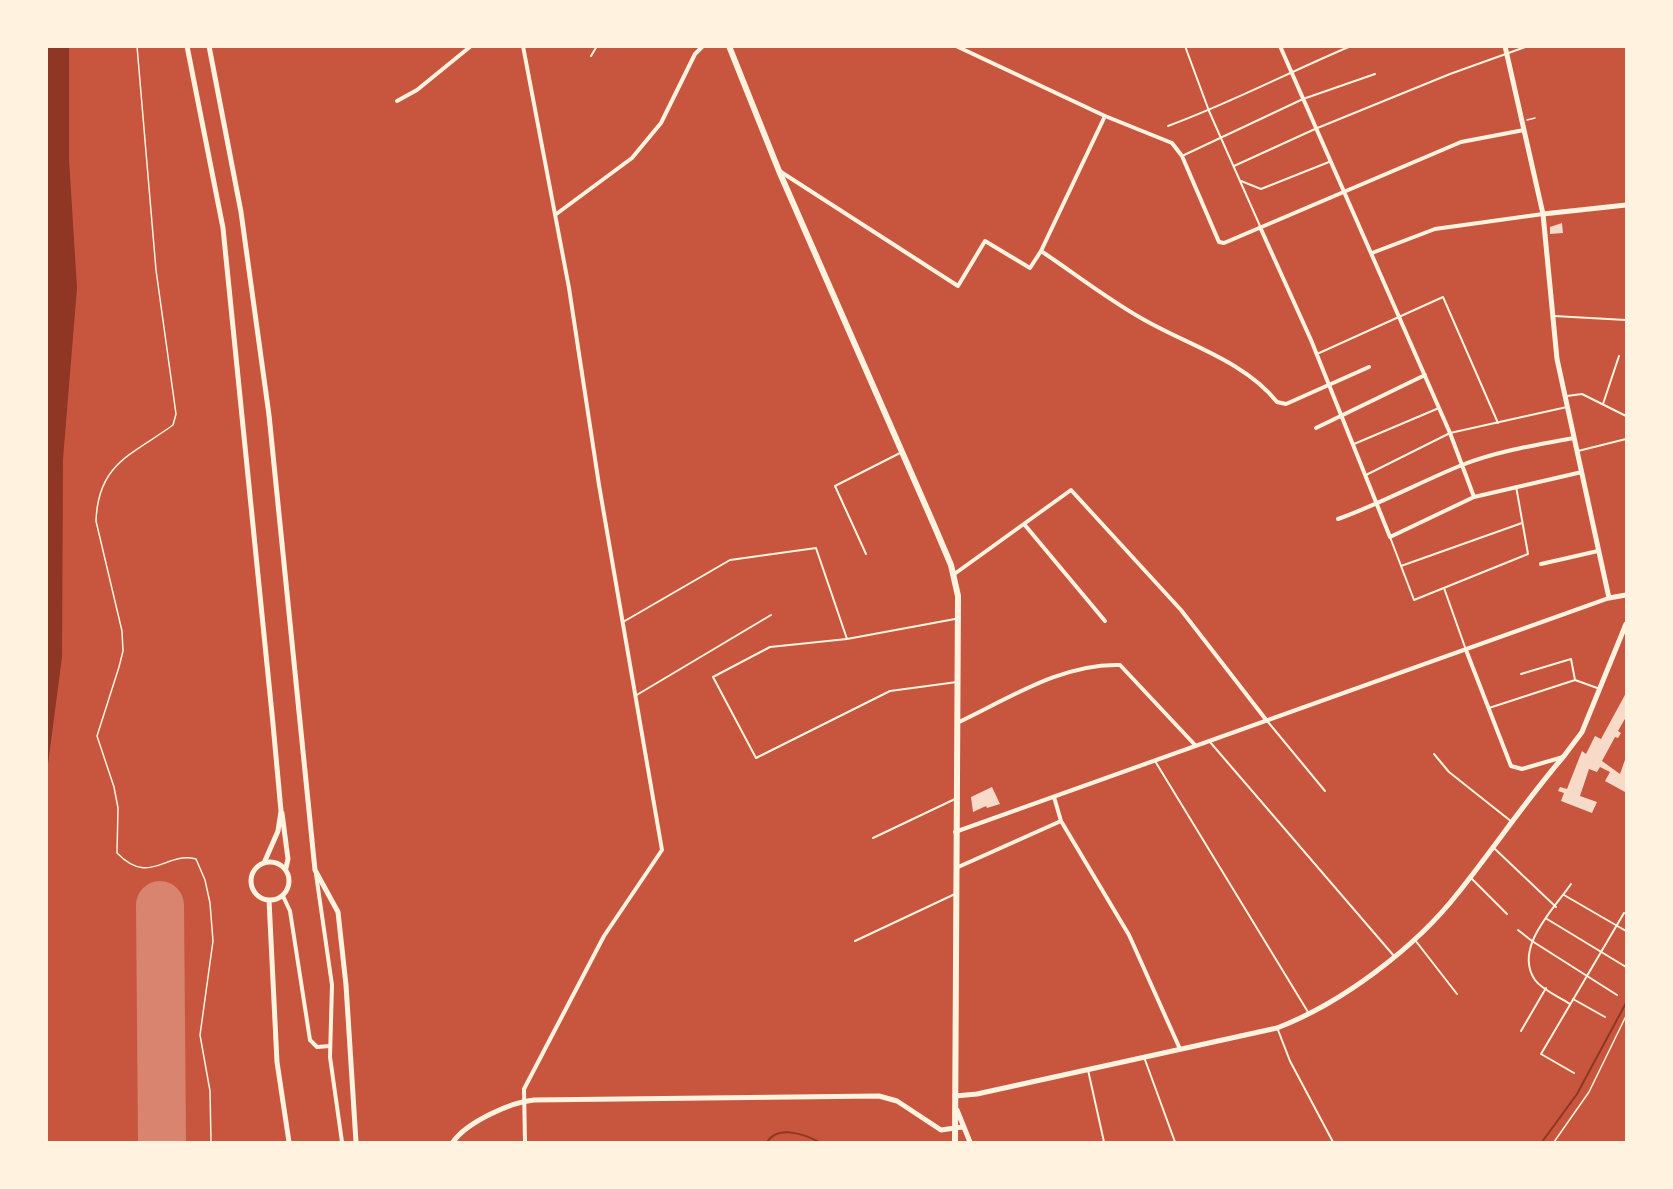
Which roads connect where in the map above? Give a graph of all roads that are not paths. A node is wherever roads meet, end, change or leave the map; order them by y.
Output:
1 (187, 46) edge
2 (209, 46) edge
3 (471, 46) edge
4 (523, 46) edge
5 (597, 46) edge
6 (703, 46) edge
7 (729, 46) edge
8 (956, 46) edge
9 (1185, 46) edge
10 (1280, 46) edge
11 (1351, 46) edge
12 (1528, 46) edge
13 (1506, 50) edge
14 (591, 56) dead end
15 (1291, 71) junction
16 (1375, 74) dead end
17 (1303, 99) junction
18 (397, 101) dead end
19 (1209, 111) junction
20 (1105, 116) junction
21 (1168, 126) dead end
22 (1315, 129) junction
23 (1525, 130) junction
24 (1223, 138) junction
25 (1182, 156) junction
26 (1329, 162) junction
27 (1234, 166) junction
28 (779, 171) junction
29 (1241, 181) junction
30 (1343, 191) junction
31 (1626, 205) edge
32 (1543, 214) junction
33 (555, 215) junction
34 (1260, 227) junction
35 (1041, 251) junction
36 (1372, 253) junction
37 (1399, 316) junction
38 (1554, 316) junction
39 (1626, 320) edge
40 (1317, 354) junction
41 (1619, 356) dead end
42 (1369, 367) dead end
43 (1425, 375) junction
44 (1329, 385) junction
45 (1567, 396) junction
46 (1603, 404) junction
47 (1569, 406) junction
48 (1439, 408) junction
49 (1626, 416) edge
50 (1342, 417) junction
51 (1498, 423) junction
52 (1316, 428) dead end
53 (1450, 433) junction
54 (1575, 438) junction
55 (1626, 439) edge
56 (1354, 444) junction
57 (1578, 451) junction
58 (902, 452) junction
59 (1462, 465) junction
60 (1582, 472) junction
61 (1366, 475) junction
62 (1516, 486) junction
63 (1474, 496) junction
64 (1378, 505) junction
65 (1338, 519) dead end
66 (1522, 523) junction
67 (1024, 524) junction
68 (1390, 537) junction
69 (1599, 551) junction
70 (866, 554) dead end
71 (1541, 564) dead end
72 (1401, 566) junction
73 (953, 575) junction
74 (1444, 588) junction
75 (1626, 595) edge
76 (1609, 598) junction
77 (771, 615) dead end
78 (958, 618) junction
79 (1105, 621) dead end
80 (622, 622) junction
81 (1626, 624) edge
82 (847, 639) junction
83 (1466, 650) junction
84 (1521, 674) dead end
85 (1575, 680) junction
86 (958, 682) junction
87 (1600, 689) junction
88 (635, 696) junction
89 (1488, 709) junction
90 (1267, 721) junction
91 (956, 723) junction
92 (1209, 742) junction
93 (1196, 746) junction
94 (1434, 754) dead end
95 (1564, 756) junction
96 (1155, 761) junction
97 (1325, 791) dead end
98 (1054, 797) junction
99 (955, 799) junction
100 (281, 810) junction
101 (1061, 822) junction
102 (1512, 822) junction
103 (955, 832) junction
104 (873, 838) dead end
105 (1493, 847) junction
106 (264, 863) junction
107 (286, 868) junction
108 (955, 868) junction
109 (315, 870) junction
110 (1470, 877) junction
111 (1571, 884) dead end
112 (955, 894) junction
113 (1564, 895) junction
114 (283, 896) junction
115 (269, 900) junction
116 (1556, 907) junction
117 (1624, 913) dead end
118 (1507, 914) dead end
119 (1547, 920) junction
120 (1617, 925) junction
121 (1518, 930) dead end
122 (1626, 931) edge
123 (1415, 940) junction
124 (855, 941) dead end
125 (1532, 941) junction
126 (1601, 952) junction
127 (1394, 956) junction
128 (1626, 967) edge
129 (1587, 976) junction
130 (1546, 988) junction
131 (1457, 994) dead end
132 (1617, 995) dead end
133 (1573, 999) junction
134 (1570, 1004) junction
135 (1309, 1014) junction
136 (1605, 1017) dead end
137 (1277, 1028) junction
138 (1521, 1031) dead end
139 (330, 1047) junction
140 (1180, 1049) junction
141 (1144, 1058) junction
142 (1088, 1070) junction
143 (1574, 1072) dead end
144 (955, 1096) junction
145 (522, 1101) junction
146 (959, 1128) junction
147 (453, 1142) edge
148 (289, 1143) edge
149 (342, 1143) edge
150 (356, 1143) edge
151 (525, 1143) edge
152 (955, 1143) edge
153 (970, 1143) edge
154 (1104, 1143) edge
155 (1175, 1143) edge
156 (1334, 1143) edge

1 - 100 street
2 - 109 street
3 - 18 street
4 - 33 street
5 - 14 lane
6 - 33 street
7 - 28 main road
8 - 20 street
9 - 19 lane
10 - 15 street
11 - 15 lane
12 - 13 lane
13 - 22 lane
13 - 23 street
15 - 17 street
15 - 19 lane
16 - 17 lane
17 - 22 street
17 - 24 lane
19 - 21 lane
19 - 24 lane
20 - 25 street
20 - 35 street
22 - 26 street
22 - 27 lane
23 - 30 street
23 - 32 street
24 - 25 lane
24 - 27 lane
25 - 34 street
26 - 29 lane
26 - 30 street
27 - 29 lane
28 - 35 street
28 - 58 main road
29 - 34 lane
30 - 34 street
30 - 36 street
31 - 32 street
32 - 36 street
32 - 38 street
33 - 80 street
34 - 40 street
35 - 44 street
36 - 37 street
37 - 40 lane
37 - 43 street
37 - 51 lane
38 - 39 lane
38 - 45 street
40 - 44 street
41 - 46 lane
42 - 44 street
43 - 48 street
43 - 50 street
44 - 50 street
45 - 46 lane
45 - 47 street
46 - 49 lane
47 - 51 lane
47 - 54 street
48 - 53 street
48 - 56 lane
50 - 52 street
50 - 56 street
51 - 53 lane
53 - 59 street
53 - 61 lane
54 - 57 street
54 - 59 street
55 - 57 lane
56 - 61 street
57 - 60 street
58 - 70 lane
58 - 73 main road
59 - 63 street
59 - 64 street
60 - 62 street
60 - 69 street
61 - 64 street
62 - 63 street
62 - 66 lane
63 - 68 street
64 - 65 street
64 - 68 street
66 - 72 lane
66 - 74 lane
67 - 73 street
67 - 79 street
67 - 90 street
68 - 72 lane
69 - 71 street
69 - 76 street
72 - 74 lane
73 - 78 main road
74 - 83 lane
75 - 76 street
76 - 83 street
77 - 88 lane
78 - 82 lane
78 - 86 main road
80 - 82 lane
80 - 88 street
81 - 87 street
82 - 86 lane
83 - 89 street
83 - 90 street
84 - 85 lane
85 - 87 lane
85 - 89 lane
86 - 91 main road
87 - 95 street
88 - 145 street
89 - 95 street
90 - 92 street
90 - 97 lane
91 - 93 street
91 - 99 main road
92 - 93 street
92 - 127 lane
93 - 96 street
94 - 102 lane
95 - 102 street
96 - 98 street
96 - 135 lane
98 - 101 street
98 - 103 street
99 - 103 main road
99 - 104 lane
100 - 106 street
100 - 107 street
101 - 108 street
101 - 140 street
102 - 105 street
103 - 108 main road
105 - 110 street
105 - 116 lane
106 - 107 street
106 - 115 street
107 - 114 street
108 - 112 main road
109 - 139 street
109 - 150 street
110 - 118 lane
110 - 123 street
111 - 113 lane
112 - 124 lane
112 - 144 main road
113 - 116 lane
113 - 120 lane
114 - 115 street
114 - 139 street
115 - 148 street
116 - 119 lane
117 - 120 lane
119 - 125 lane
119 - 126 lane
120 - 122 lane
120 - 126 lane
121 - 125 lane
123 - 127 street
123 - 131 lane
125 - 129 lane
125 - 130 lane
126 - 128 lane
126 - 129 lane
127 - 135 street
129 - 132 lane
129 - 133 lane
130 - 134 lane
130 - 138 lane
133 - 134 lane
133 - 136 lane
134 - 143 lane
135 - 137 street
137 - 140 street
137 - 156 lane
139 - 149 street
140 - 141 street
141 - 142 street
141 - 155 lane
142 - 144 street
142 - 154 lane
144 - 146 main road
145 - 146 street
145 - 147 street
145 - 151 street
146 - 152 main road
146 - 153 street

